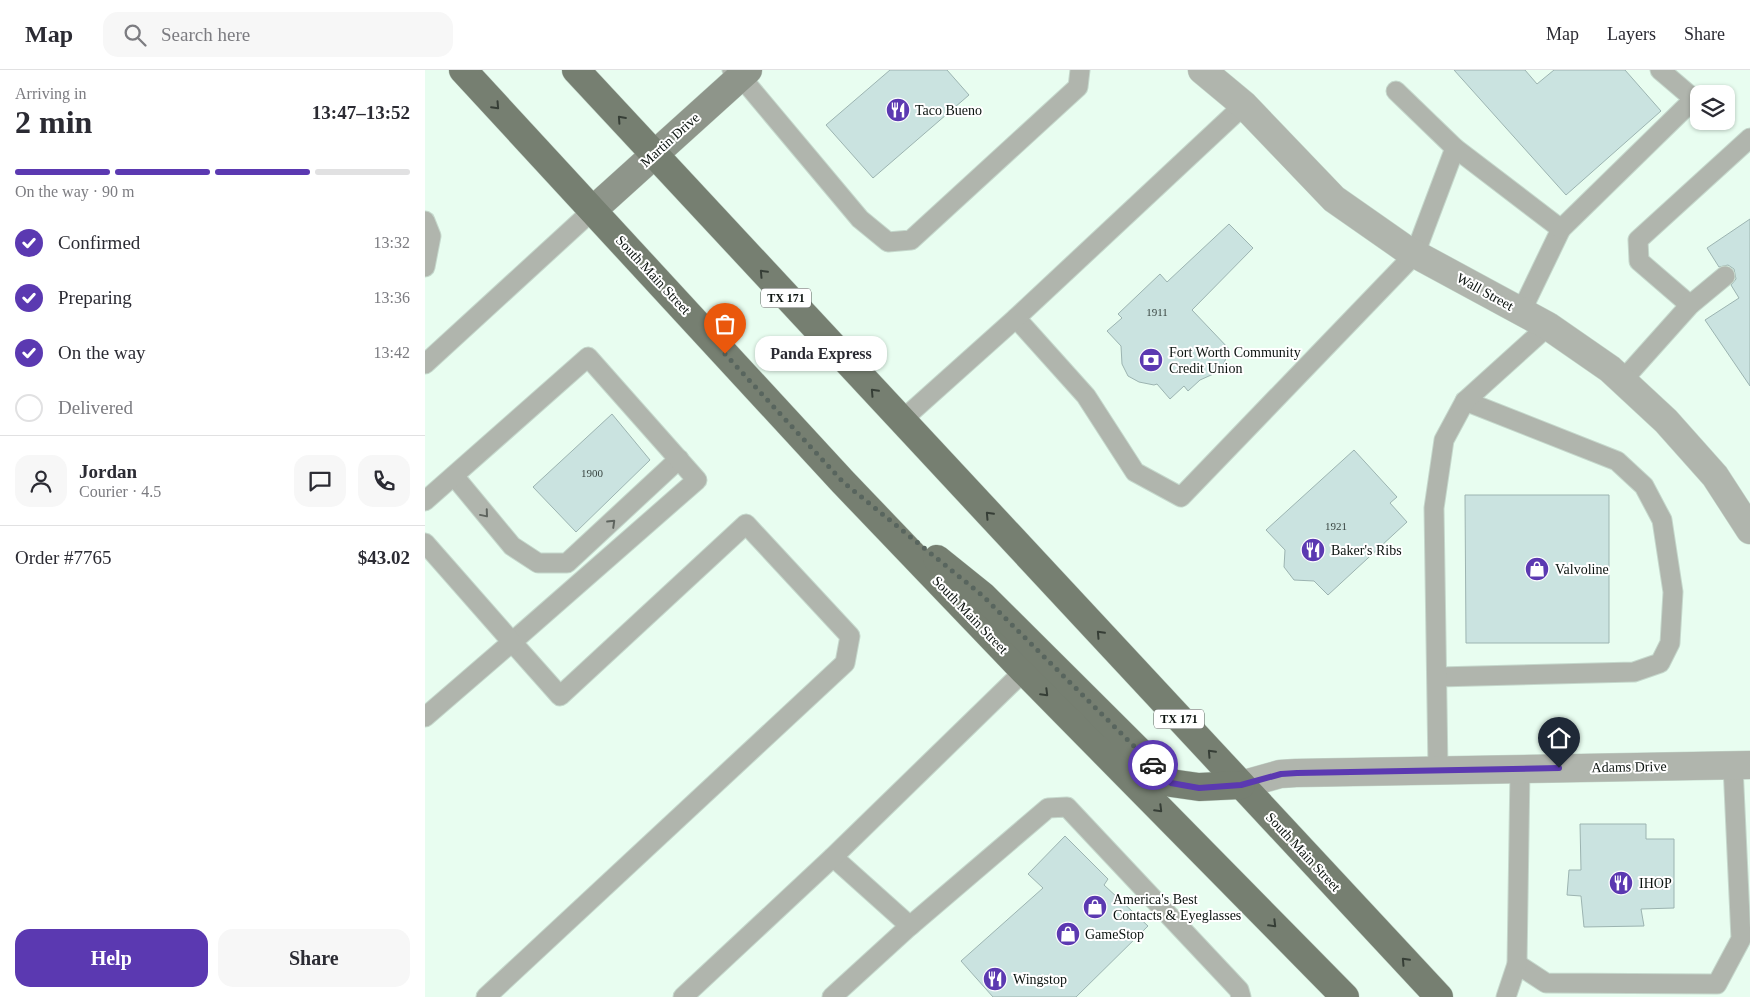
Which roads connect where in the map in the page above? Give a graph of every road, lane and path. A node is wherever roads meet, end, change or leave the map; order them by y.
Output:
1 (463, 70) edge
2 (576, 70) edge
3 (1079, 70) edge
4 (1202, 70) edge
5 (1660, 70) edge
6 (741, 72) edge
7 (1396, 91) dead end
8 (1244, 105) junction
9 (1750, 138) edge
10 (1455, 148) junction
11 (653, 155) junction
12 (593, 210) junction
13 (425, 221) edge
14 (1561, 229) junction
15 (1415, 254) junction
16 (425, 267) edge
17 (1725, 276) dead end
18 (1690, 306) junction
19 (1521, 312) junction
20 (1016, 318) junction
21 (1548, 326) junction
22 (459, 333) junction
23 (425, 347) edge
24 (425, 364) edge
25 (1622, 380) junction
26 (1465, 401) junction
27 (901, 421) junction
28 (679, 459) junction
29 (454, 476) junction
30 (843, 482) junction
31 (425, 502) edge
32 (1750, 530) edge
33 (425, 543) edge
34 (512, 642) junction
35 (1024, 672) junction
36 (1438, 677) junction
37 (425, 717) edge
38 (1741, 766) edge
39 (1520, 769) junction
40 (1438, 770) junction
41 (1241, 785) junction
42 (833, 857) junction
43 (912, 924) junction
44 (1517, 964) junction
45 (486, 997) edge
46 (683, 997) edge
47 (832, 997) edge
48 (1241, 997) edge
49 (1345, 997) edge
50 (1439, 997) edge
51 (1507, 997) edge

1 -> 12 main road, South Main Street
11 -> 2 main road, South Main Street / TX 171
3 - 6 lane
4 - 8 street, Wall Street
5 - 14 lane
6 - 11 street, Martin Drive
7 - 10 lane
8 - 15 street, Wall Street
8 - 20 lane
9 - 18 lane
10 - 14 lane
10 - 15 lane
11 - 12 street, Martin Drive
27 -> 11 main road, South Main Street / TX 171
12 - 22 lane
12 - 30 main road, South Main Street
13 - 16 lane
14 - 19 lane
15 - 19 street, Wall Street
15 - 20 lane
17 - 18 lane
18 - 25 lane
19 - 21 street, Wall Street
20 - 27 lane
21 - 25 street, Wall Street
21 - 26 lane
22 - 23 lane
22 - 24 lane
25 - 32 street, Wall Street
26 - 36 lane
26 - 36 lane
41 -> 27 main road, South Main Street / TX 171
29 -> 28 lane
28 - 29 lane
28 - 34 lane
29 - 31 lane
30 - 35 main road, South Main Street
30 - 41 main road
33 - 34 lane
34 - 37 lane
34 - 45 lane
35 - 42 lane
35 -> 49 main road, South Main Street
36 - 40 lane
38 - 39 street, Adams Drive
38 - 44 lane
39 - 40 street, Adams Drive
39 - 44 lane
40 - 41 street, Adams Drive
50 -> 41 main road, South Main Street / TX 171
42 - 43 lane
42 - 46 lane
43 - 47 lane
43 - 48 lane
44 - 51 lane

